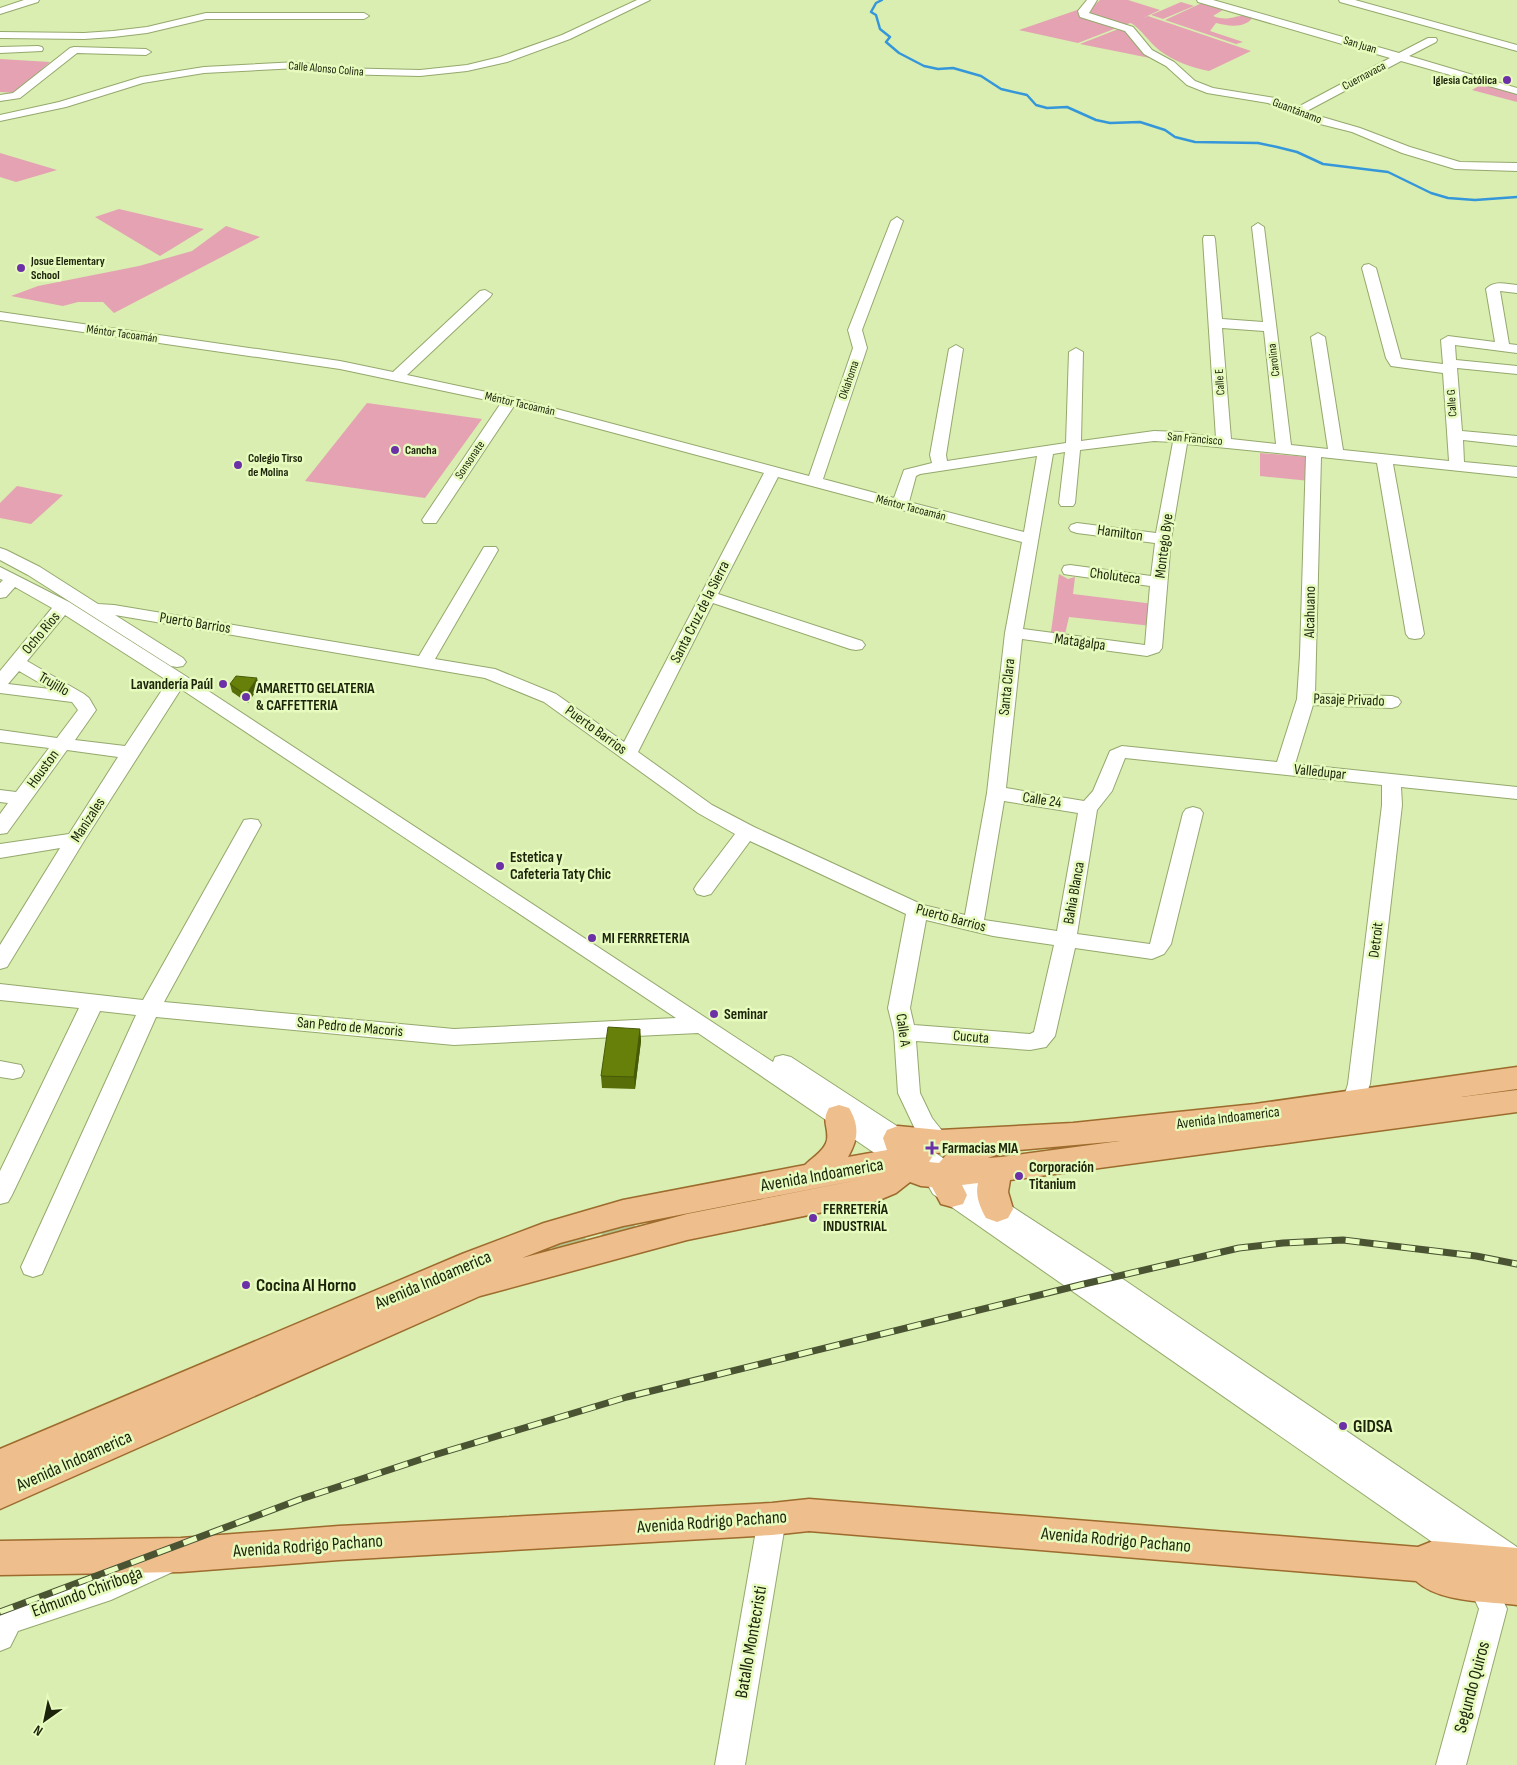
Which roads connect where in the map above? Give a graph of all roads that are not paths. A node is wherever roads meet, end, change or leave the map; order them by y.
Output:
1 (34, 0) edge
2 (645, 0) edge
3 (1092, 0) edge
4 (1202, 0) edge
5 (1344, 0) edge
6 (0, 11) edge
7 (364, 16) dead end
8 (0, 35) edge
9 (84, 36) junction
10 (1432, 40) dead end
11 (1517, 48) edge
12 (0, 50) edge
13 (74, 50) junction
14 (146, 52) dead end
15 (1400, 57) junction
16 (1517, 91) edge
17 (0, 98) edge
18 (1296, 112) junction
19 (0, 118) edge
20 (1517, 167) edge
21 (897, 221) dead end
22 (1258, 226) dead end
23 (1209, 239) dead end
24 (1369, 268) dead end
25 (1517, 289) edge
26 (485, 294) dead end
27 (0, 316) edge
28 (1215, 323) junction
29 (1270, 327) junction
30 (1318, 337) dead end
31 (1510, 348) edge
32 (956, 349) dead end
33 (1076, 352) dead end
34 (1450, 366) junction
35 (1517, 370) edge
36 (396, 377) junction
37 (510, 401) junction
38 (1455, 435) junction
39 (1180, 437) junction
40 (1224, 442) junction
41 (1517, 442) edge
42 (1073, 446) junction
43 (1284, 448) junction
44 (1046, 450) junction
45 (1314, 451) junction
46 (1336, 454) junction
47 (1384, 458) junction
48 (1457, 465) junction
49 (940, 466) junction
50 (773, 471) junction
51 (1517, 472) edge
52 (814, 483) junction
53 (1067, 503) dead end
54 (900, 505) junction
55 (430, 520) dead end
56 (1077, 528) dead end
57 (1163, 539) junction
58 (1030, 540) junction
59 (490, 550) dead end
60 (0, 553) edge
61 (1070, 570) dead end
62 (6, 576) edge
63 (1160, 582) junction
64 (0, 593) edge
65 (708, 596) junction
66 (78, 610) junction
67 (1014, 633) junction
68 (1415, 634) dead end
69 (856, 644) dead end
70 (1147, 651) joint
71 (16, 662) junction
72 (424, 662) junction
73 (178, 679) junction
74 (0, 682) edge
75 (0, 688) edge
76 (1306, 699) junction
77 (1392, 702) dead end
78 (83, 704) junction
79 (0, 736) edge
80 (61, 744) junction
81 (1122, 752) joint
82 (132, 753) junction
83 (628, 753) junction
84 (1284, 769) junction
85 (1391, 780) junction
86 (996, 793) junction
87 (1517, 793) edge
88 (0, 796) edge
89 (21, 799) junction
90 (1088, 808) junction
91 (1194, 813) dead end
92 (251, 825) dead end
93 (0, 828) edge
94 (746, 832) junction
95 (75, 839) junction
96 (0, 851) edge
97 (704, 889) dead end
98 (917, 910) junction
99 (973, 925) junction
100 (1066, 940) junction
101 (0, 962) edge
102 (0, 992) edge
103 (93, 1002) junction
104 (149, 1008) junction
105 (702, 1025) junction
106 (905, 1032) junction
107 (1038, 1041) joint
108 (1517, 1078) edge
109 (1354, 1100) junction
110 (1517, 1101) edge
111 (839, 1116) junction
112 (926, 1163) junction
113 (1001, 1169) junction
114 (814, 1175) junction
115 (877, 1189) junction
116 (0, 1195) edge
117 (997, 1209) junction
118 (33, 1267) dead end
119 (0, 1465) edge
120 (0, 1494) edge
121 (772, 1519) junction
122 (181, 1555) junction
123 (0, 1558) edge
124 (1506, 1581) edge
125 (3, 1627) edge
126 (730, 1765) edge
127 (1452, 1765) edge

1 - 6 street
2 - 19 street, Calle Alonso Colina
3 - 18 street, Guantánamo
4 - 15 street, San Juan
5 - 11 street
7 - 9 street
8 - 9 street
9 - 13 street
10 - 15 street, Cuernavaca
12 - 13 street
13 - 14 street
13 - 17 street
15 - 16 street, San Juan
15 - 18 street, Cuernavaca
18 - 20 street, Guantánamo
21 - 52 street, Oklahoma
22 - 29 street
23 - 28 street, Calle E
24 - 34 street
25 - 31 street
26 - 36 street
27 - 36 street, Méntor Tacoamán
28 - 29 street, Carolina
28 - 40 street, Calle E
29 - 43 street, Carolina
30 - 46 street
31 - 34 street, Calle G
32 - 49 street
33 - 42 street
34 - 35 street
34 - 38 street, Calle G
36 - 37 street, Méntor Tacoamán
37 - 50 street, Méntor Tacoamán
37 - 55 street, Sonsonate
38 - 41 street
38 - 48 street, Calle G
39 - 40 street, San Francisco
39 - 42 street, San Francisco
39 - 57 street, Montego Bye
40 - 43 street, San Francisco
42 - 44 street, San Francisco
42 - 53 street
43 - 45 street, San Francisco
44 - 49 street, San Francisco
44 - 58 street, Santa Clara
45 - 46 street, San Francisco
45 - 76 street, Alcahuano
46 - 47 street, San Francisco
47 - 48 street, San Francisco
47 - 68 street
48 - 51 street, San Francisco
49 - 54 street, San Francisco
50 - 52 street, Méntor Tacoamán
50 - 65 street, Santa Cruz de la Sierra
52 - 54 street, Méntor Tacoamán
54 - 58 street, Méntor Tacoamán
56 - 57 street, Hamilton
57 - 63 street, Montego Bye
58 - 67 street, Santa Clara
59 - 72 street
60 - 66 street
61 - 63 street, Choluteca
62 - 64 street
62 - 66 street
63 - 70 street, Montego Bye
65 - 69 street
65 - 83 street, Santa Cruz de la Sierra
66 - 71 street, Ocho Rios
66 - 72 street, Puerto Barrios
66 - 73 street
66 - 112 street
67 - 70 street, Matagalpa
67 - 86 street, Santa Clara
71 - 74 street, Ocho Rios
71 - 78 street, Trujillo
72 - 83 street, Puerto Barrios
73 - 82 street, Manizales
73 - 105 street
75 - 78 street
76 - 77 street, Pasaje Privado
76 - 84 street, Alcahuano
78 - 80 street, Houston
79 - 80 street
80 - 82 street
80 - 89 street, Houston
81 - 84 street, Valledupar
81 - 90 street, Bahia Blanca
82 - 95 street, Manizales
83 - 94 street, Puerto Barrios
84 - 85 street, Valledupar
85 - 87 street, Valledupar
85 - 109 street, Detroit
86 - 90 street, Calle 24
86 - 99 street, Santa Clara
88 - 89 street
89 - 93 street, Houston
90 - 100 street, Bahia Blanca
91 - 100 street, Puerto Barrios
92 - 104 street
94 - 97 street
94 - 98 street, Puerto Barrios
95 - 96 street
95 - 101 street, Manizales
98 - 99 street, Puerto Barrios
98 - 106 street, Calle A
99 - 100 street, Puerto Barrios
100 - 107 street, Bahia Blanca
102 - 103 street, San Pedro de Macoris
103 - 104 street, San Pedro de Macoris
103 - 116 street
104 - 105 street, San Pedro de Macoris
104 - 118 street
105 - 111 street
106 - 107 street, Cucuta
106 - 112 street, Calle A
108 - 109 main road, Avenida Indoamerica
109 - 112 main road, Avenida Indoamerica
110 - 113 main road
111 - 112 street
111 - 114 main road
112 - 113 main road
112 - 114 main road, Avenida Indoamerica
112 - 115 main road, Avenida Indoamerica
112 - 115 main road
112 - 117 street
112 - 124 street
113 - 117 main road
114 - 119 main road, Avenida Indoamerica
115 - 120 main road, Avenida Indoamerica
117 - 124 street
121 - 122 main road, Avenida Rodrigo Pachano
121 - 124 main road, Avenida Rodrigo Pachano
121 - 126 street, Batallo Montecristi
122 - 123 main road, Avenida Rodrigo Pachano
122 - 125 street, Edmundo Chiriboga
124 - 127 street, Segundo Quiros

